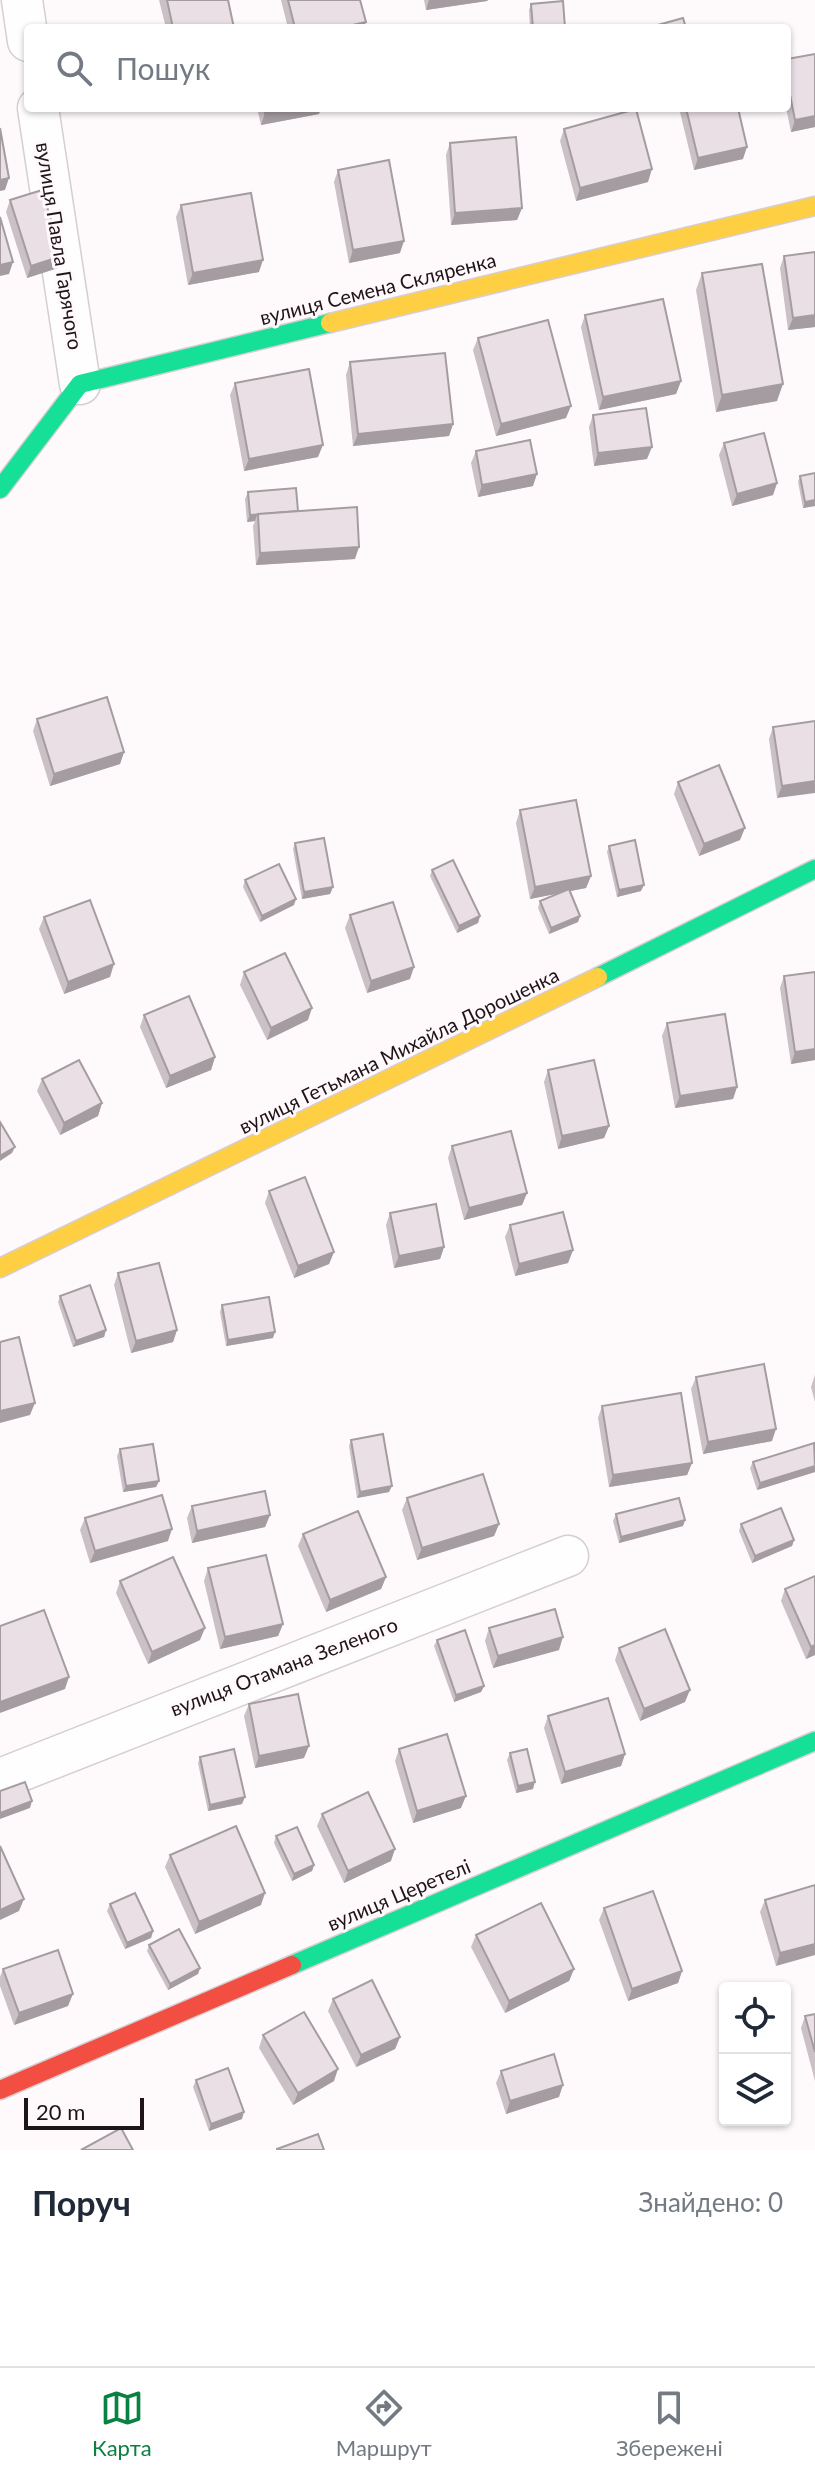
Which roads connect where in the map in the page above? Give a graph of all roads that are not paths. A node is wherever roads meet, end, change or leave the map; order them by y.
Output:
1 (22, 0) edge
2 (26, 24) edge
3 (39, 112) edge
4 (815, 206) edge
5 (80, 384) junction
6 (0, 489) edge
7 (815, 869) edge
8 (0, 1268) edge
9 (568, 1556) dead end
10 (815, 1741) edge
11 (0, 1779) edge
12 (0, 2090) edge

1 - 2 street
3 - 5 street, вулиця Павла Гарячого
4 - 5 street, вулиця Семена Скляренка
5 - 6 street
7 - 8 street, вулиця Гетьмана Михайла Дорошенка
9 - 11 street, вулиця Отамана Зеленого
10 - 12 street, вулиця Церетелі

